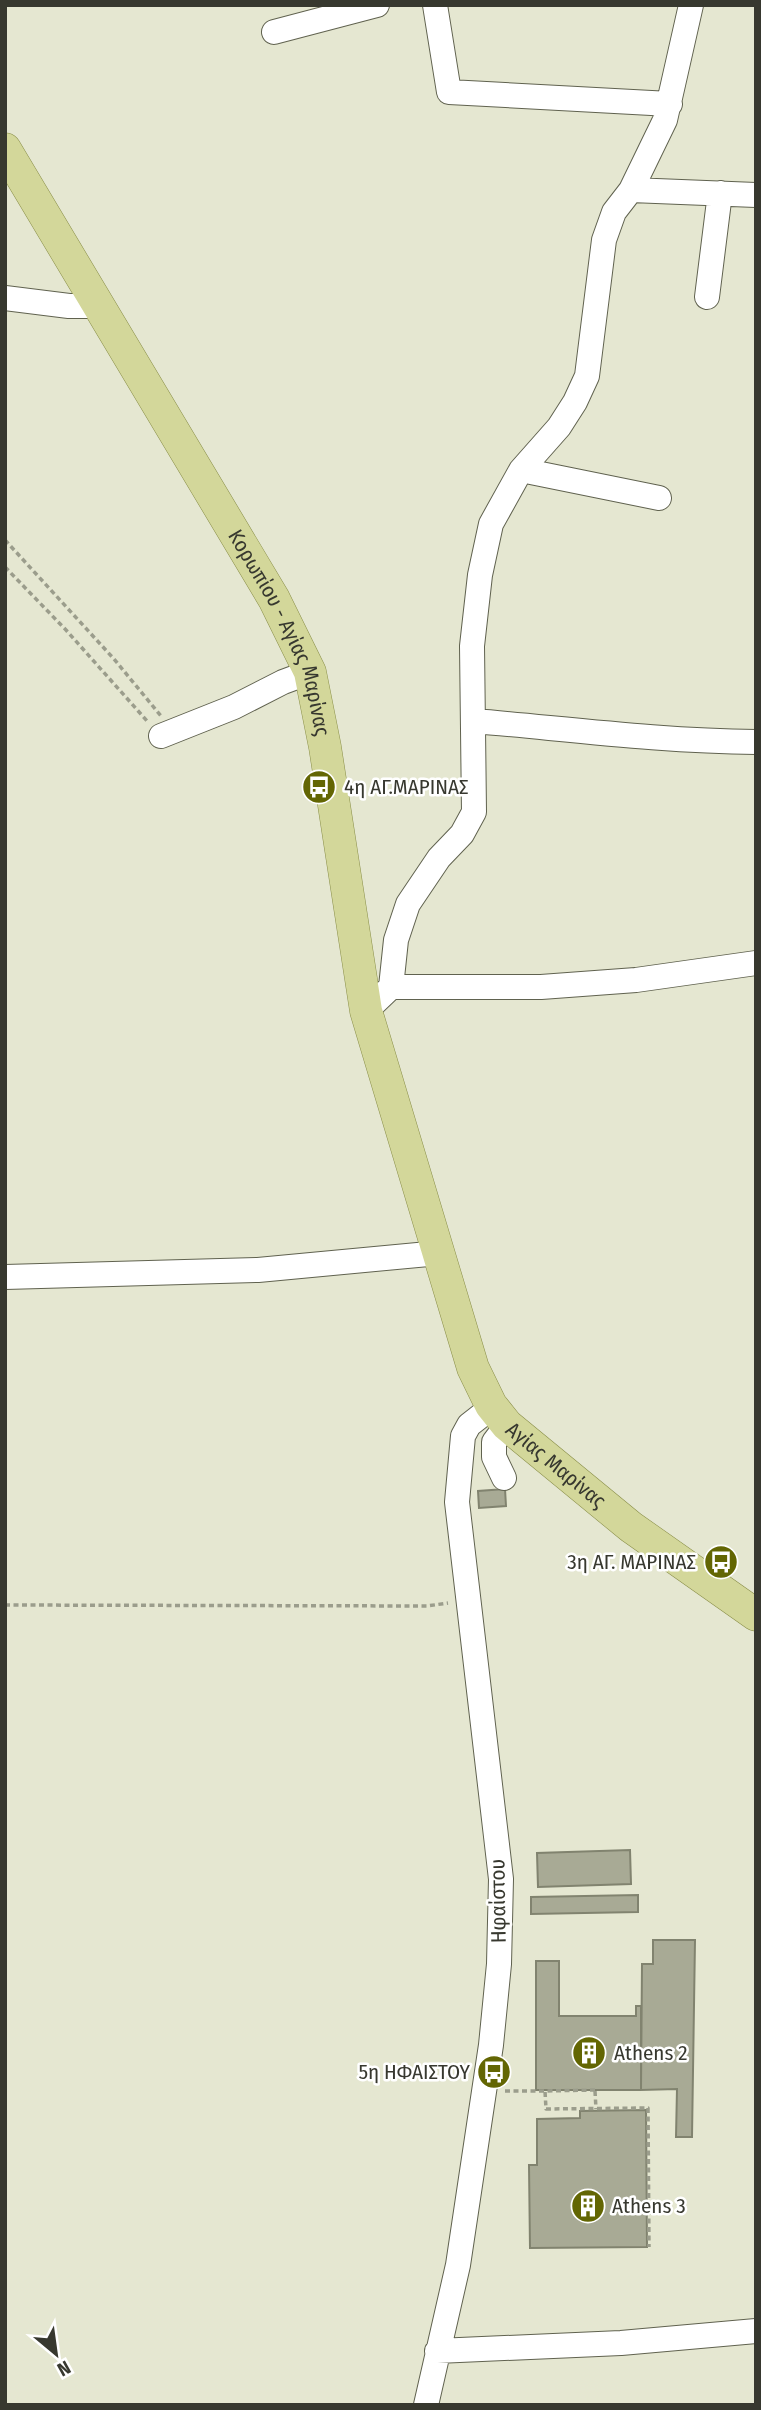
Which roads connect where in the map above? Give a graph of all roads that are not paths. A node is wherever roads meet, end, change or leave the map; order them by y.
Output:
1 (377, 5) edge
2 (435, 5) edge
3 (691, 5) edge
4 (274, 32) dead end
5 (670, 104) junction
6 (5, 149) edge
7 (631, 190) junction
8 (720, 193) junction
9 (756, 195) edge
10 (707, 297) dead end
11 (5, 298) edge
12 (100, 306) junction
13 (521, 470) junction
14 (659, 498) dead end
15 (310, 672) junction
16 (474, 721) junction
17 (166, 734) road end
18 (756, 742) edge
19 (756, 963) edge
20 (391, 987) junction
21 (366, 1011) junction
22 (439, 1253) junction
23 (5, 1277) edge
24 (500, 1416) junction
25 (504, 1478) dead end
26 (756, 1615) edge
27 (756, 2330) edge
28 (437, 2351) junction
29 (426, 2405) edge

1 - 4 street
2 - 5 street
3 - 5 street
5 - 7 street
6 - 12 main road, Κορωπίου - Αγίας Μαρίνας
7 - 8 street
7 - 13 street
8 - 9 street
8 - 10 street
11 - 12 street
12 - 15 main road, Κορωπίου - Αγίας Μαρίνας
13 - 14 street
13 - 16 street
15 - 17 street
15 - 21 main road, Κορωπίου - Αγίας Μαρίνας
16 - 18 street
16 - 20 street
19 - 20 street
20 - 21 street
21 - 22 main road, Κορωπίου - Αγίας Μαρίνας
22 - 23 street
22 - 24 main road, Αγίας Μαρίνας
24 - 25 street
24 - 26 main road, Αγίας Μαρίνας
24 - 28 street, Ηφαίστου
27 - 28 street
28 - 29 street, Ηφαίστου

